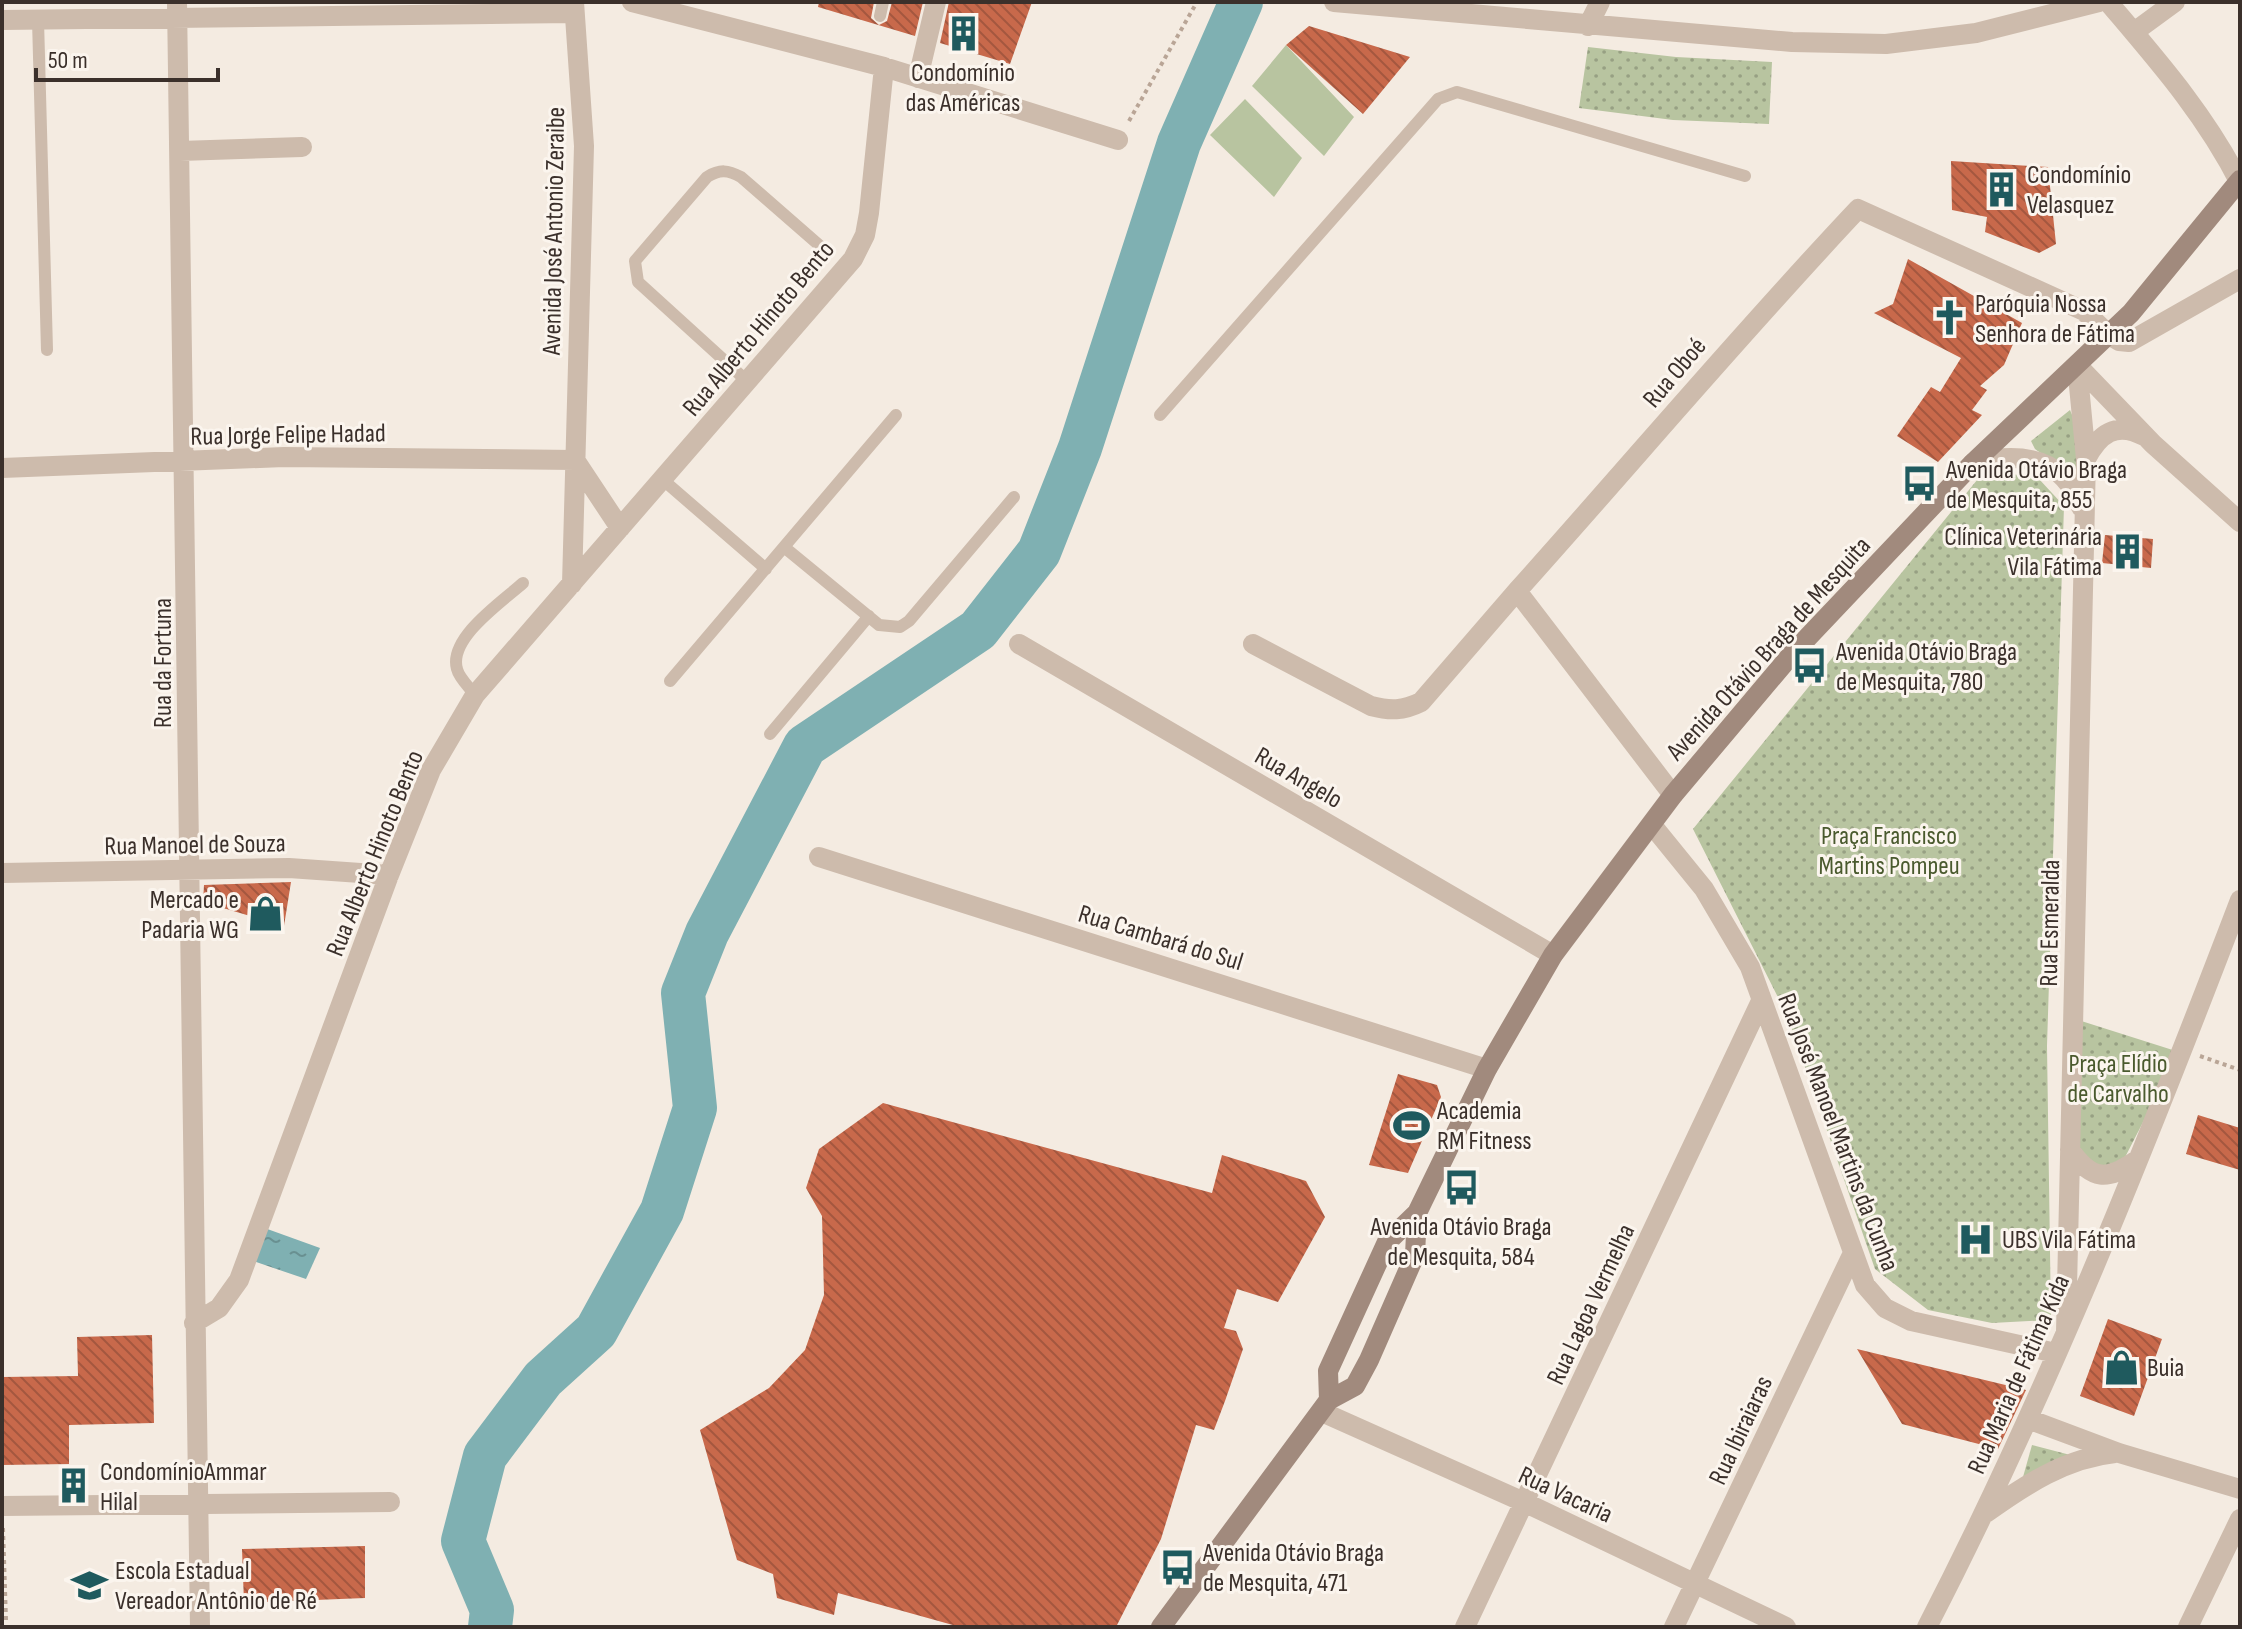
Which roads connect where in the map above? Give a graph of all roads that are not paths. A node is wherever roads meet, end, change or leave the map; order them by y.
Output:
1 (632, 2) edge
2 (883, 2) edge
3 (936, 2) edge
4 (1600, 2) edge
5 (2099, 2) edge
6 (2108, 2) edge
7 (2175, 2) edge
8 (1335, 3) edge
9 (574, 8) edge
10 (177, 10) edge
11 (880, 16) dead end
12 (2, 20) edge
13 (38, 20) junction
14 (1588, 26) junction
15 (2134, 32) junction
16 (884, 67) junction
17 (918, 78) junction
18 (1118, 140) road end
19 (302, 147) dead end
20 (180, 151) junction
21 (1745, 176) dead end
22 (2240, 181) edge
23 (819, 245) dead end
24 (2240, 270) edge
25 (2233, 283) edge
26 (2109, 335) junction
27 (47, 350) dead end
28 (2077, 365) junction
29 (748, 382) junction
30 (896, 415) dead end
31 (1160, 415) dead end
32 (2153, 444) junction
33 (2086, 459) junction
34 (575, 460) junction
35 (186, 463) junction
36 (1973, 463) junction
37 (2, 468) edge
38 (662, 479) junction
39 (1014, 497) dead end
40 (2083, 515) junction
41 (2240, 522) edge
42 (620, 528) junction
43 (784, 547) junction
44 (766, 569) junction
45 (523, 583) dead end
46 (572, 584) junction
47 (1517, 591) junction
48 (869, 616) junction
49 (1019, 644) dead end
50 (1253, 644) dead end
51 (670, 681) dead end
52 (475, 695) junction
53 (770, 734) dead end
54 (1673, 795) junction
55 (1652, 825) junction
56 (819, 857) dead end
57 (189, 869) junction
58 (2, 873) edge
59 (389, 875) junction
60 (2240, 900) edge
61 (1553, 955) junction
62 (1761, 1001) junction
63 (1487, 1069) junction
64 (2070, 1150) junction
65 (2137, 1160) junction
66 (1417, 1213) junction
67 (1852, 1255) junction
68 (194, 1323) junction
69 (2066, 1332) junction
70 (2056, 1353) junction
71 (1326, 1406) junction
72 (2028, 1419) junction
73 (2119, 1453) junction
74 (2240, 1489) edge
75 (390, 1502) dead end
76 (1526, 1503) junction
77 (198, 1504) junction
78 (2, 1506) edge
79 (1986, 1513) junction
80 (2240, 1519) edge
81 (1696, 1584) junction
82 (200, 1627) edge
83 (1161, 1627) edge
84 (1465, 1627) edge
85 (1674, 1627) edge
86 (1786, 1627) edge
87 (1927, 1627) edge
88 (2188, 1627) edge

1 - 16 street
2 - 11 lane
3 - 17 street
4 - 14 street
5 - 14 street
6 - 15 street
7 - 15 street
8 - 14 street
9 - 10 street
9 - 34 street, Avenida José Antonio Zeraibe
10 - 13 street
10 - 20 street, Rua da Fortuna
12 - 13 street
13 - 27 lane
15 - 22 street
16 - 17 street
16 - 29 street, Rua Alberto Hinoto Bento
17 - 18 street
19 - 20 street
20 - 35 street, Rua da Fortuna
21 - 31 lane
22 - 26 main road, Avenida Otávio Braga de Mesquita
23 - 29 lane
24 - 25 street
25 - 26 street
26 - 28 main road, Avenida Otávio Braga de Mesquita
26 - 47 street, Rua Oboé
28 - 32 street
28 - 33 street, Rua Esmeralda
28 - 36 main road, Avenida Otávio Braga de Mesquita
29 - 38 street, Rua Alberto Hinoto Bento
30 - 43 lane
32 - 33 street
32 - 41 street
33 - 40 street, Rua Esmeralda
34 - 35 street, Rua Jorge Felipe Hadad
34 - 42 street
34 - 46 street, Avenida José Antonio Zeraibe
35 - 37 street, Rua Jorge Felipe Hadad
35 - 57 street, Rua da Fortuna
36 - 40 street, Rua Esmeralda
36 - 54 main road, Avenida Otávio Braga de Mesquita
38 - 42 street, Rua Alberto Hinoto Bento
38 - 44 lane
39 - 48 lane
40 - 64 street, Rua Esmeralda
42 - 46 street, Rua Alberto Hinoto Bento
43 - 44 lane
43 - 48 lane
44 - 51 lane
45 - 52 lane
46 - 52 street, Rua Alberto Hinoto Bento
47 - 50 street
47 - 54 street
48 - 53 lane
49 - 61 street, Rua Angelo
52 - 59 street, Rua Alberto Hinoto Bento
54 - 55 main road, Avenida Otávio Braga de Mesquita
55 - 61 main road, Avenida Otávio Braga de Mesquita
55 - 62 street, Rua José Manoel Martins da Cunha
56 - 63 street, Rua Cambará do Sul
57 - 58 street, Rua Manoel de Souza
57 - 59 street, Rua Manoel de Souza
57 - 68 street, Rua da Fortuna
59 - 68 street, Rua Alberto Hinoto Bento
60 - 65 street, Rua Maria de Fátima Kida
61 - 63 main road, Avenida Otávio Braga de Mesquita
62 - 67 street, Rua José Manoel Martins da Cunha
62 - 76 street, Rua Lagoa Vermelha
63 - 66 main road, Avenida Otávio Braga de Mesquita
64 - 65 street
64 - 69 street, Rua Esmeralda
65 - 69 street, Rua Maria de Fátima Kida
66 - 71 main road, Avenida Otávio Braga de Mesquita
66 - 71 main road, Avenida Otávio Braga de Mesquita
67 - 70 street, Rua José Manoel Martins da Cunha
67 - 81 street, Rua Ibiraiaras
68 - 77 street
69 - 70 street, Rua Maria de Fátima Kida
70 - 72 street, Rua Maria de Fátima Kida
71 - 76 street, Rua Vacaria
71 - 83 main road, Avenida Otávio Braga de Mesquita
72 - 73 street
72 - 79 street, Rua Maria de Fátima Kida
73 - 74 street
73 - 79 street, Rua Maria de Fátima Kida
75 - 77 street
76 - 81 street, Rua Vacaria
76 - 84 street, Rua Lagoa Vermelha
77 - 78 street
77 - 82 street
79 - 87 street, Rua Maria de Fátima Kida
80 - 88 street
81 - 85 street, Rua Ibiraiaras
81 - 86 street, Rua Vacaria

